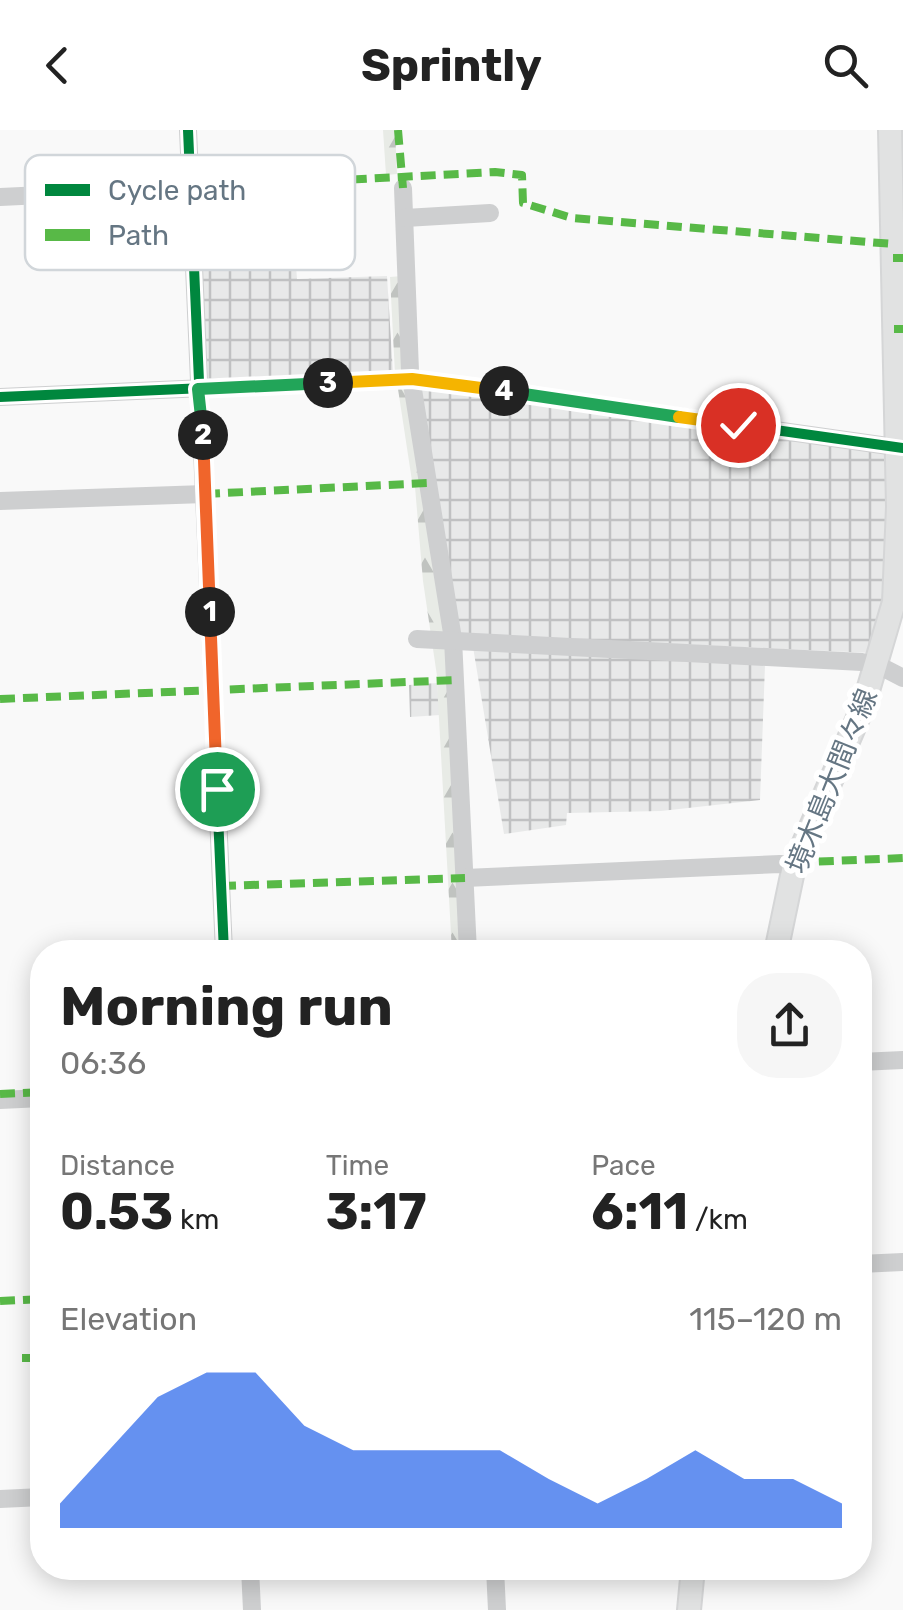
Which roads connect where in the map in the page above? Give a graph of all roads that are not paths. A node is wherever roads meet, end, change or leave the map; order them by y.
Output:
1 (188, 130) edge
2 (890, 130) edge
3 (189, 155) edge
4 (403, 188) dead end
5 (25, 196) edge
6 (0, 197) edge
7 (490, 212) dead end
8 (404, 218) junction
9 (194, 270) edge
10 (412, 379) junction
11 (198, 389) junction
12 (0, 398) edge
13 (900, 447) edge
14 (205, 494) junction
15 (0, 501) edge
16 (417, 639) dead end
17 (453, 639) junction
18 (878, 665) junction
19 (903, 678) edge
20 (794, 866) junction
21 (465, 878) junction
22 (224, 940) edge
23 (468, 940) edge
24 (779, 940) edge
25 (903, 1060) edge
26 (872, 1061) edge
27 (30, 1099) edge
28 (0, 1100) edge
29 (903, 1262) edge
30 (872, 1263) edge
31 (30, 1497) edge
32 (0, 1498) edge
33 (251, 1580) edge
34 (496, 1580) edge
35 (692, 1580) edge
36 (252, 1610) edge
37 (497, 1610) edge
38 (689, 1610) edge

1 - 3 street
2 - 13 main road, 境木島大間々線
4 - 8 street
5 - 6 street
7 - 8 street
8 - 10 street
9 - 11 street
10 - 11 street
10 - 13 street
10 - 17 street
11 - 12 street
11 - 14 street
13 - 18 main road, 境木島大間々線
14 - 15 street
14 - 22 street
16 - 17 street
17 - 18 street
17 - 21 street
18 - 19 street
18 - 20 main road, 境木島大間々線
20 - 21 street
20 - 24 main road, 境木島大間々線
21 - 23 street
25 - 26 street
27 - 28 street
29 - 30 street
31 - 32 street
33 - 36 street
34 - 37 street
35 - 38 main road

